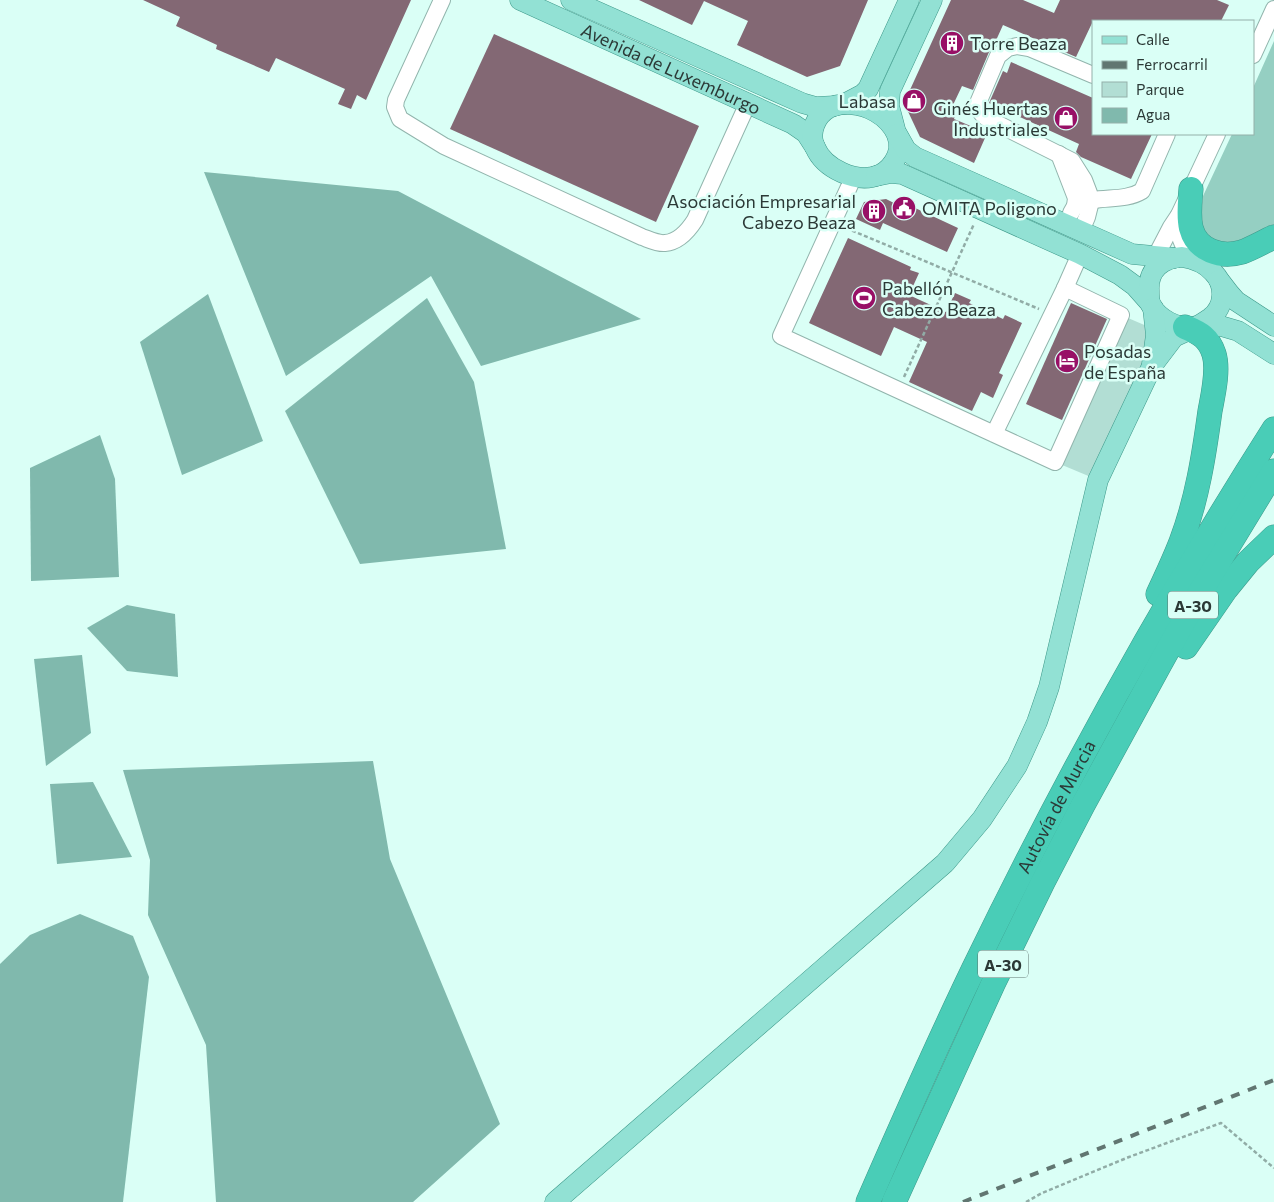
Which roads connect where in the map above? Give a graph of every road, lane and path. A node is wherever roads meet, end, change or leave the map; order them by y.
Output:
1 (442, 0) edge
2 (520, 0) edge
3 (571, 0) edge
4 (908, 0) edge
5 (932, 0) edge
6 (601, 6) edge
7 (1274, 9) edge
8 (589, 31) junction
9 (1254, 53) edge
10 (1092, 75) edge
11 (748, 103) junction
12 (839, 105) junction
13 (896, 132) junction
14 (1167, 135) edge
15 (1217, 135) edge
16 (814, 147) junction
17 (854, 176) junction
18 (876, 176) junction
19 (1192, 189) junction
20 (1082, 203) junction
21 (1179, 215) junction
22 (833, 222) junction
23 (974, 224) dead end
24 (1073, 227) junction
25 (1274, 237) edge
26 (1274, 241) edge
27 (1080, 254) junction
28 (1161, 262) junction
29 (1207, 269) junction
30 (952, 272) junction
31 (1065, 288) junction
32 (1151, 305) junction
33 (1052, 315) junction
34 (1274, 326) edge
35 (1193, 327) junction
36 (1274, 354) edge
37 (1152, 366) junction
38 (898, 390) junction
39 (1274, 429) edge
40 (994, 434) junction
41 (1274, 471) edge
42 (1274, 537) edge
43 (1150, 635) junction
44 (1117, 743) junction
45 (1274, 1168) edge
46 (897, 1196) edge
47 (555, 1202) edge
48 (868, 1202) edge
49 (1026, 1202) edge

1 - 11 street
2 - 8 main road, Avenida de Luxemburgo
3 - 6 main road, Avenida de Luxemburgo
4 - 12 main road
5 - 13 main road
6 - 8 main road
6 - 12 main road, Avenida de Luxemburgo
7 - 9 street
8 - 11 main road, Avenida de Luxemburgo
10 - 20 street
11 - 16 main road, Avenida de Luxemburgo
12 - 13 main road
12 - 16 main road
13 - 18 main road
13 - 24 main road
14 - 20 street
15 - 19 street
16 - 17 main road
17 - 18 main road
17 - 22 street
18 - 27 main road
19 - 21 street
19 - 25 highway
20 - 24 street
21 - 28 street
21 - 29 street
22 - 30 path
22 - 38 street
23 - 30 path
24 - 28 main road
26 - 29 highway
27 - 31 street
27 - 32 main road
28 - 29 main road
28 - 32 main road
29 - 34 main road
29 - 35 main road
30 - 33 path
30 - 38 path
31 - 33 street
31 - 40 street
32 - 35 main road
32 - 37 main road
33 - 40 street
35 - 36 main road
35 - 37 main road
35 - 43 highway
37 - 47 main road
38 - 40 street
39 - 43 highway, Autovía de Murcia / A-30
41 - 44 highway, Autovía de Murcia / A-30
42 - 44 highway
43 - 48 highway, Autovía de Murcia / A-30
44 - 46 highway, Autovía de Murcia / A-30
45 - 49 path

